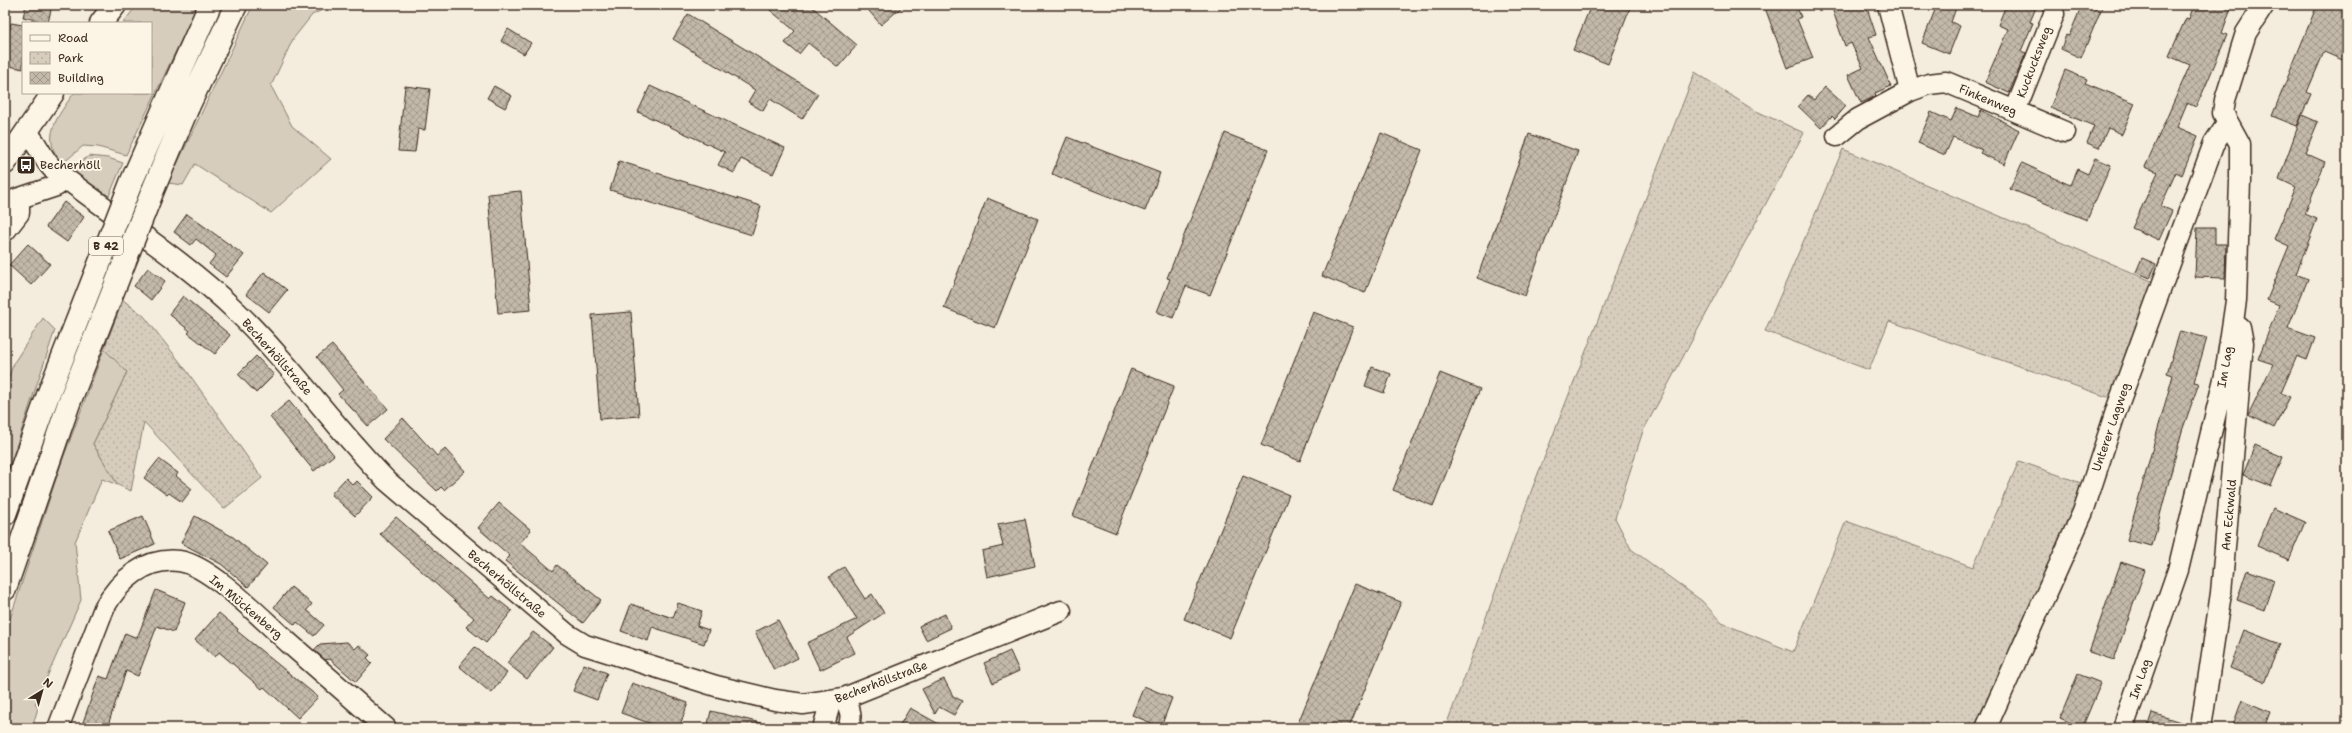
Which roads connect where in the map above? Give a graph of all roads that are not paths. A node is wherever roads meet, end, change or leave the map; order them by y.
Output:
1 (115, 5) edge
2 (210, 5) edge
3 (236, 5) edge
4 (1888, 5) edge
5 (2264, 5) edge
6 (2054, 14) dead end
7 (102, 22) edge
8 (1910, 91) junction
9 (52, 94) edge
10 (2015, 111) junction
11 (2227, 123) junction
12 (26, 132) junction
13 (2065, 132) dead end
14 (1837, 136) dead end
15 (5, 163) edge
16 (66, 180) junction
17 (12, 200) edge
18 (5, 231) edge
19 (2236, 301) junction
20 (5, 514) edge
21 (5, 589) edge
22 (1061, 611) dead end
23 (838, 700) junction
24 (803, 704) junction
25 (58, 728) edge
26 (386, 728) edge
27 (814, 728) edge
28 (823, 728) edge
29 (848, 728) edge
30 (1986, 728) edge
31 (2123, 728) edge
32 (2202, 728) edge

1 - 7 main road
2 - 20 main road, B 42, bridge
3 - 21 main road, B 42, bridge
4 - 8 street
5 - 11 street, Im Lag
6 - 10 street, Kuckucksweg
8 - 10 street, Finkenweg
8 - 14 street, Finkenweg
9 - 12 main road
10 - 13 street, Finkenweg
11 - 19 street, Im Lag
11 - 30 street, Unterer Lagweg
12 - 15 main road
12 - 16 street, Becherhöllstraße
16 - 17 street
16 - 24 street, Becherhöllstraße
17 - 18 street
19 - 31 street, Im Lag
19 - 32 street, Am Eckwald
22 - 23 street, Becherhöllstraße
23 - 24 street, Becherhöllstraße
23 - 28 street
23 - 29 street
24 - 27 street
25 - 26 street, Im Mückenberg

